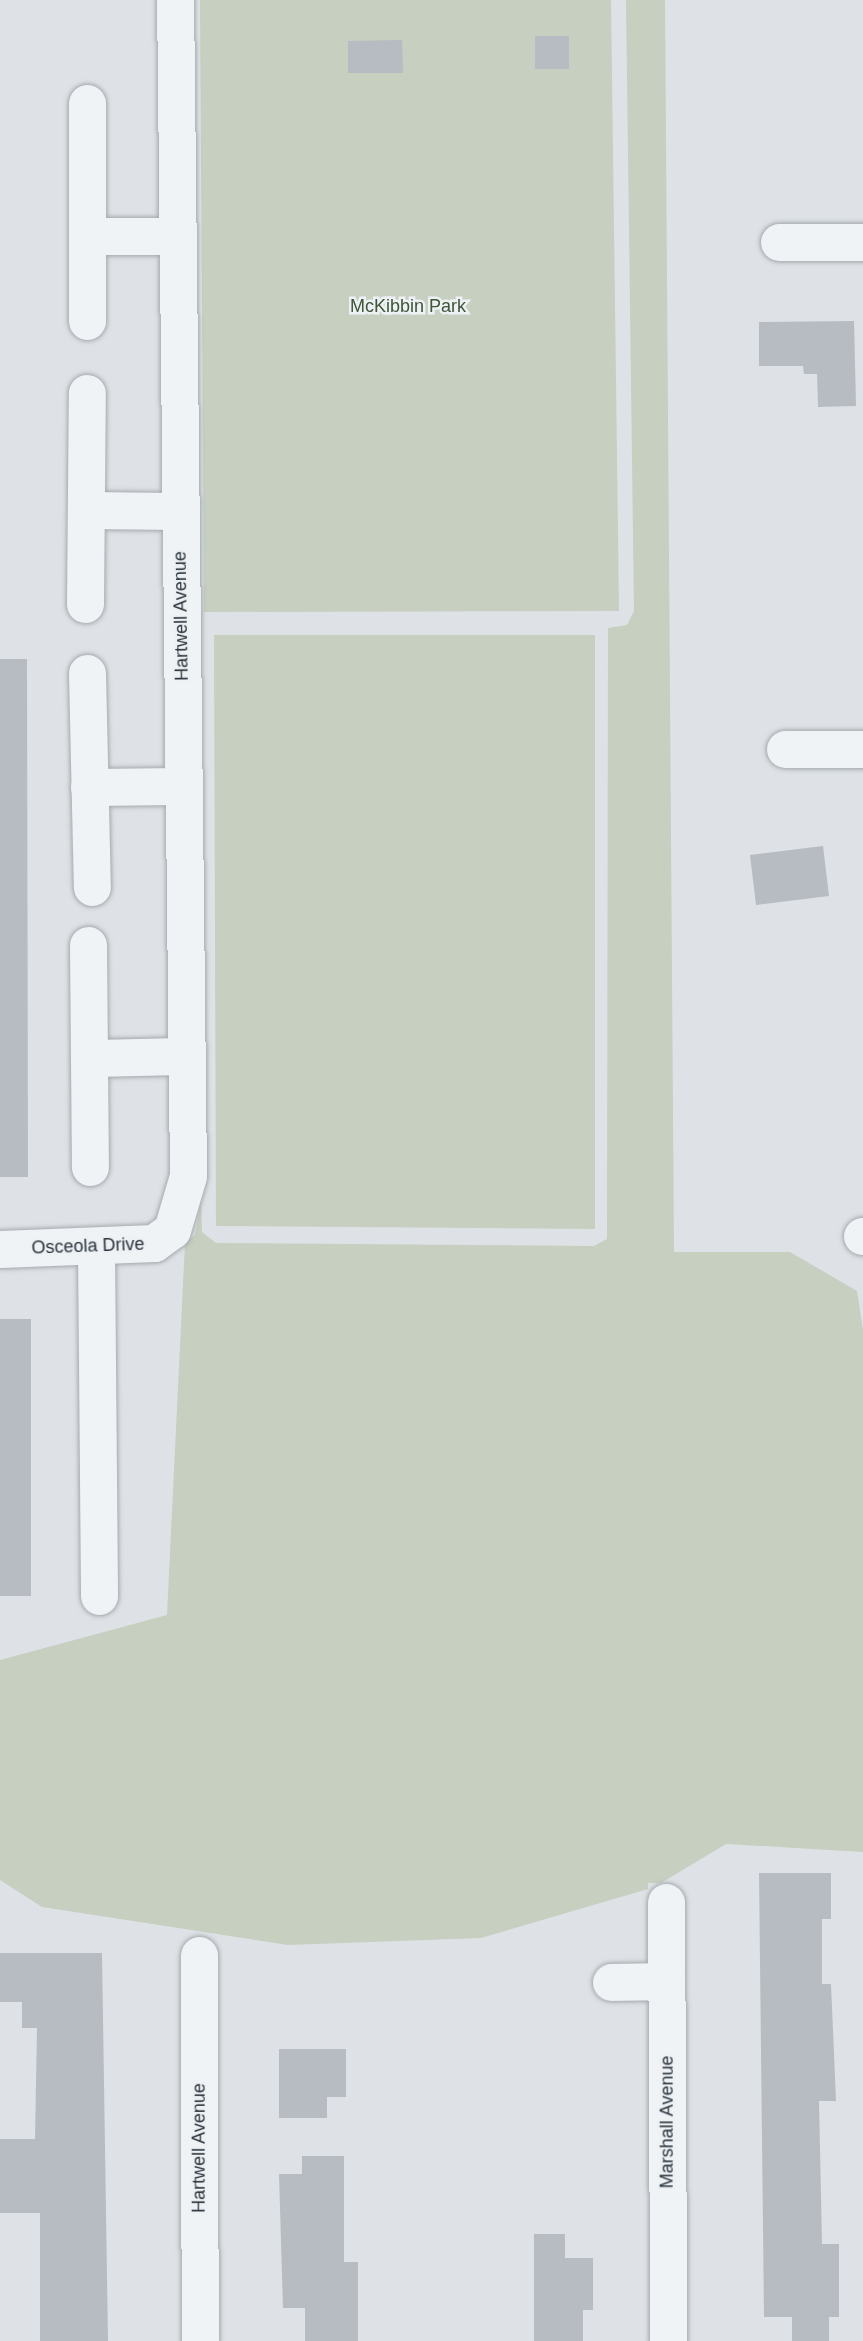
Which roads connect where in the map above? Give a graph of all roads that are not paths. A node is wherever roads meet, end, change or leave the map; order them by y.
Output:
1 (175, 0) edge
2 (87, 103) dead end
3 (87, 236) junction
4 (177, 236) junction
5 (779, 242) dead end
6 (863, 242) edge
7 (87, 321) dead end
8 (87, 393) dead end
9 (86, 510) junction
10 (180, 511) junction
11 (85, 604) dead end
12 (87, 673) dead end
13 (785, 749) dead end
14 (863, 749) edge
15 (183, 786) junction
16 (89, 787) junction
17 (92, 887) dead end
18 (88, 945) dead end
19 (186, 1056) junction
20 (89, 1058) junction
21 (90, 1167) dead end
22 (172, 1230) joint
23 (96, 1248) junction
24 (0, 1249) edge
25 (99, 1596) dead end
26 (666, 1902) dead end
27 (199, 1955) dead end
28 (666, 1981) junction
29 (611, 1982) dead end
30 (200, 2341) edge
31 (668, 2341) edge

1 - 4 street, Hartwell Avenue
2 - 3 street
3 - 4 street
3 - 7 street
4 - 10 street, Hartwell Avenue
5 - 6 street
8 - 9 street
9 - 10 street
9 - 11 street
10 - 15 street, Hartwell Avenue
12 - 16 street
13 - 14 street
15 - 16 street
15 - 19 street, Hartwell Avenue
16 - 17 street
18 - 20 street
19 - 20 street
19 - 22 street, Hartwell Avenue
20 - 21 street
22 - 23 street, Osceola Drive
23 - 24 street, Osceola Drive
23 - 25 street
26 - 28 street, Marshall Avenue
27 - 30 street, Hartwell Avenue
28 - 29 street
28 - 31 street, Marshall Avenue

